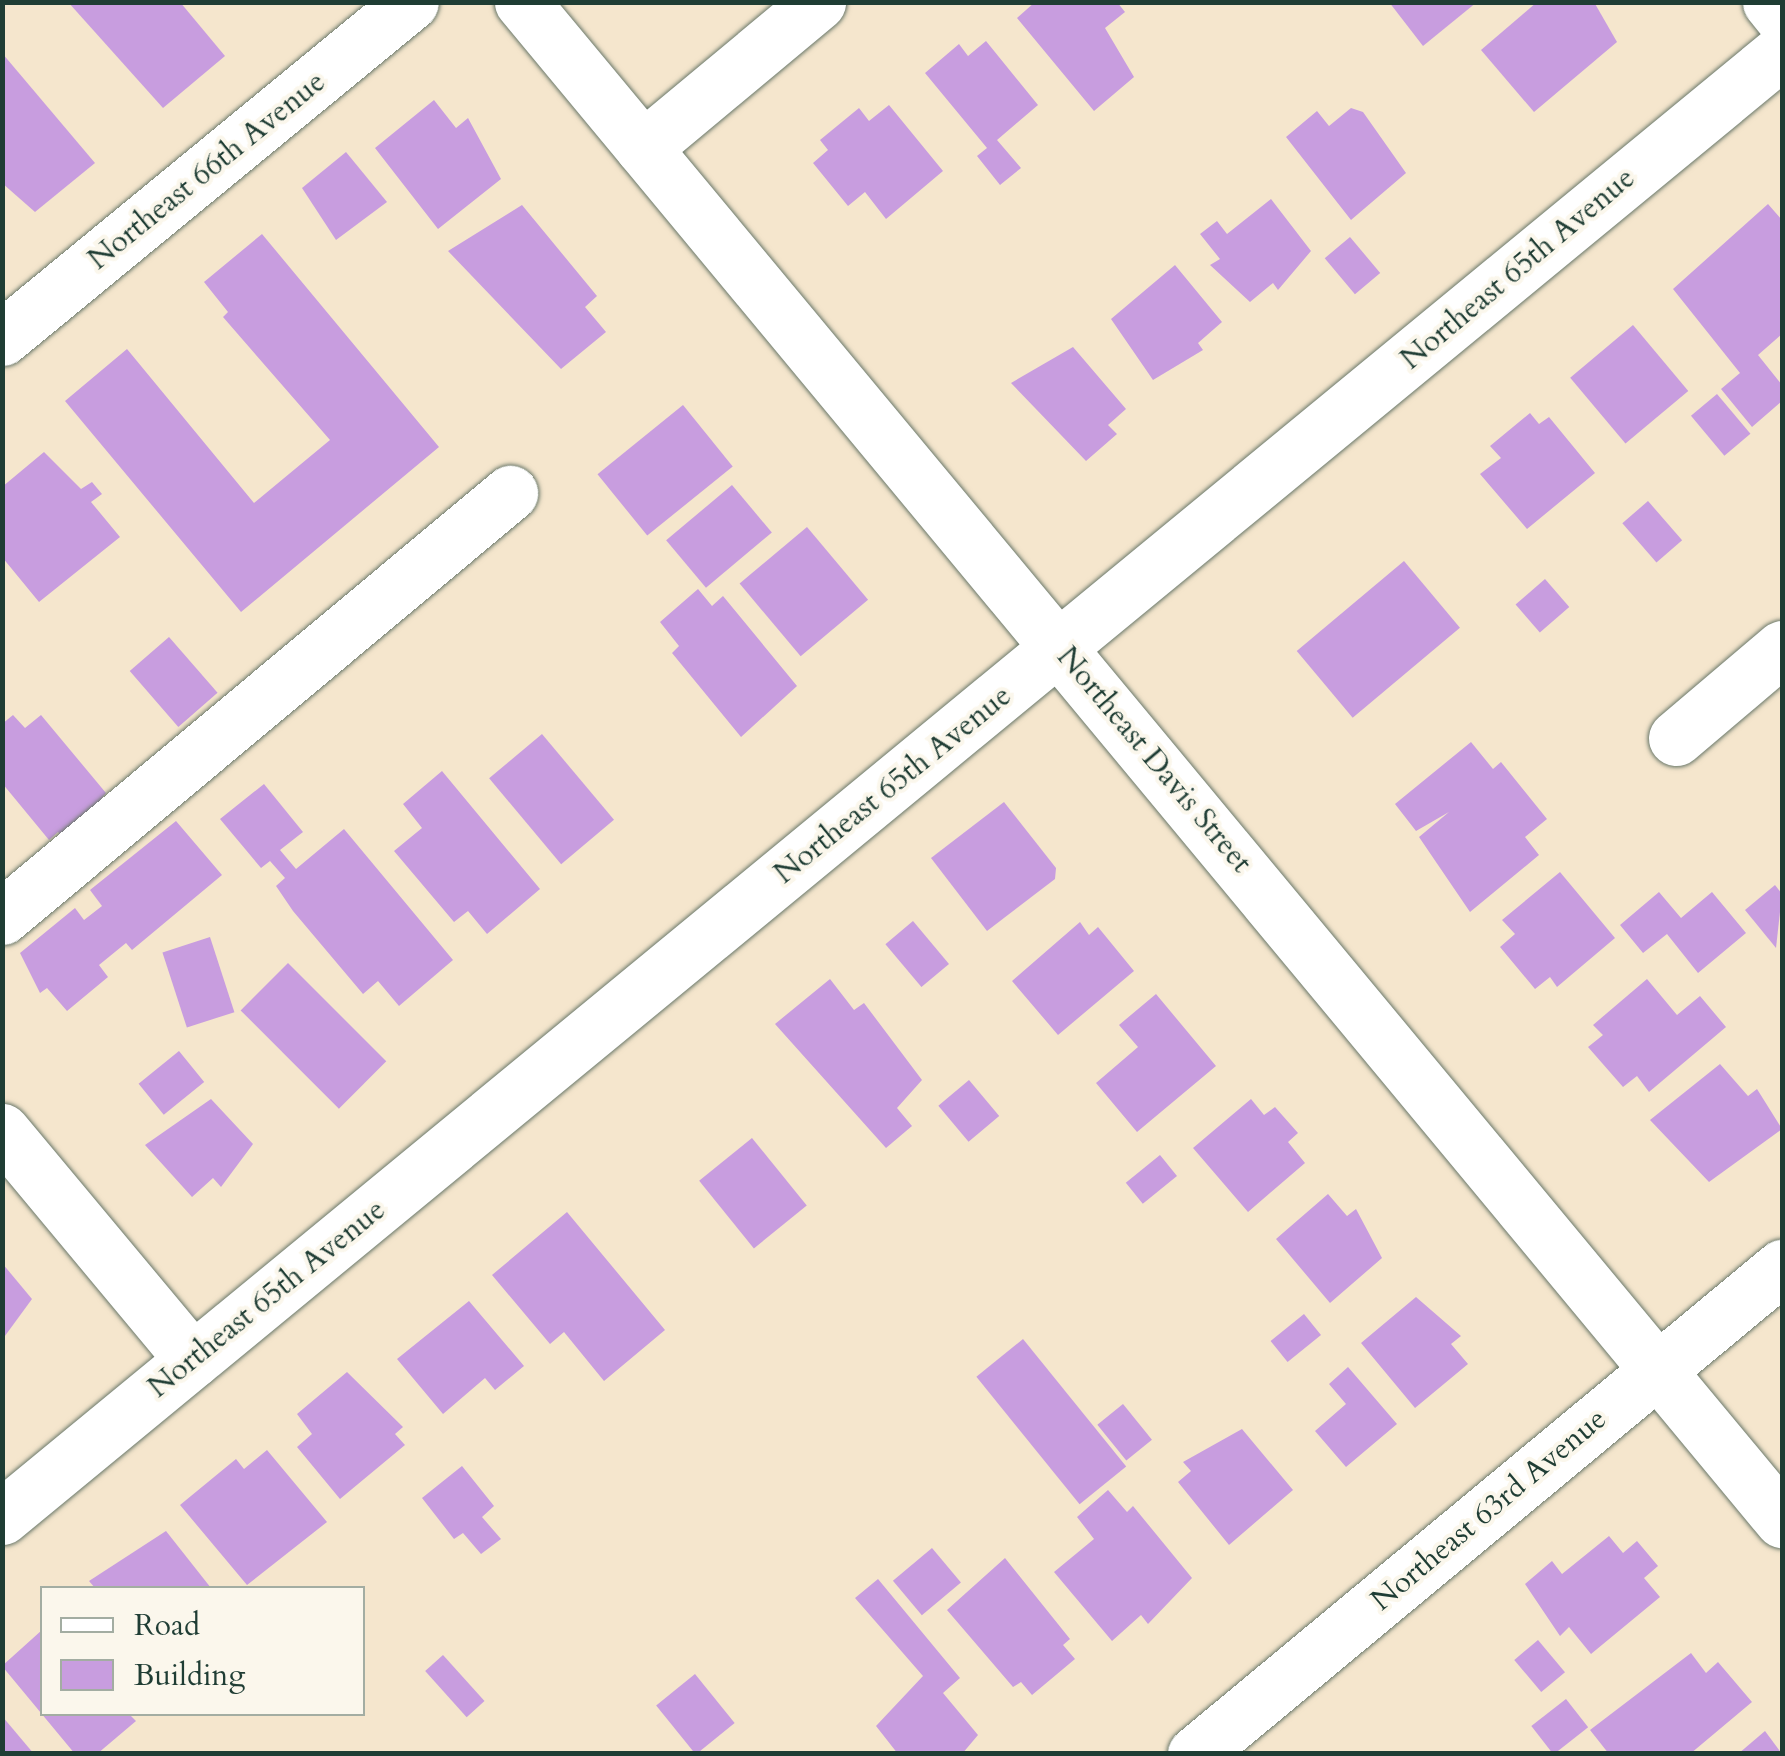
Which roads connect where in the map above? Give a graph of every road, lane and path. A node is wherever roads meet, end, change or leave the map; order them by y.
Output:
1 (411, 2) edge
2 (522, 2) edge
3 (818, 2) edge
4 (1770, 2) edge
5 (1782, 17) edge
6 (1782, 51) edge
7 (643, 148) junction
8 (2, 338) edge
9 (510, 493) dead end
10 (1060, 648) junction
11 (1782, 648) edge
12 (1676, 738) dead end
13 (2, 918) edge
14 (2, 1131) edge
15 (1782, 1266) edge
16 (193, 1360) junction
17 (1658, 1370) junction
18 (2, 1518) edge
19 (1782, 1520) edge
20 (1195, 1754) edge

1 - 8 street, Northeast 66th Avenue
2 - 7 street, Northeast Davis Street
3 - 7 street
4 - 5 street
6 - 10 street, Northeast 65th Avenue
7 - 10 street, Northeast Davis Street
9 - 13 street
10 - 16 street, Northeast 65th Avenue
10 - 17 street, Northeast Davis Street
11 - 12 street
14 - 16 street
15 - 17 street, Northeast 63rd Avenue
16 - 18 street, Northeast 65th Avenue
17 - 19 street, Northeast Davis Street
17 - 20 street, Northeast 63rd Avenue

